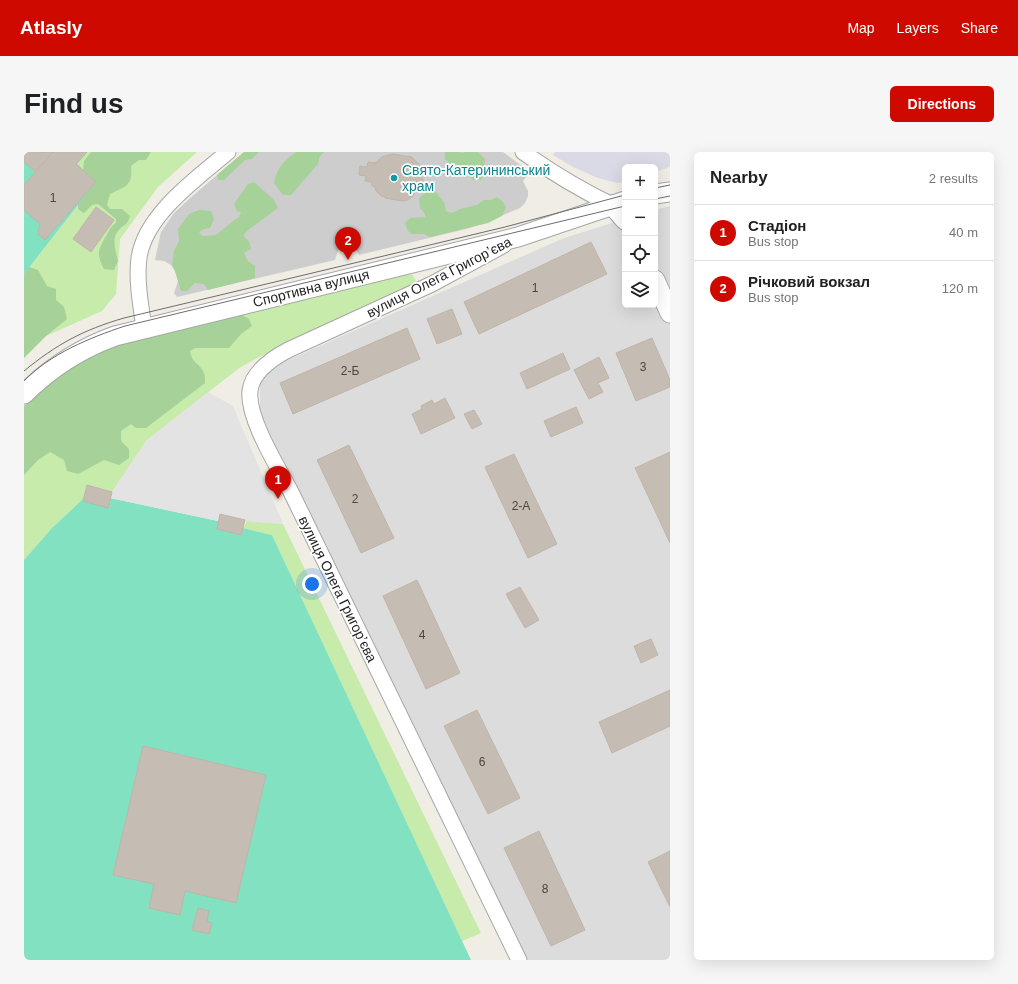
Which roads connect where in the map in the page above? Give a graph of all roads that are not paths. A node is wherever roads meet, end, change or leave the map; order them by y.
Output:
1 (228, 152) edge
2 (524, 152) edge
3 (670, 192) edge
4 (658, 194) edge
5 (618, 203) edge
6 (622, 213) edge
7 (518, 237) junction
8 (658, 287) edge
9 (670, 313) edge
10 (144, 328) junction
11 (24, 394) edge
12 (519, 960) edge

1 - 10 street
2 - 5 street
3 - 4 street
5 - 6 street
5 - 7 street, Спортивна вулиця
7 - 10 street, Спортивна вулиця
7 - 12 street, вулиця Олега Григорʼєва
8 - 9 street
10 - 11 street, Спортивна вулиця

